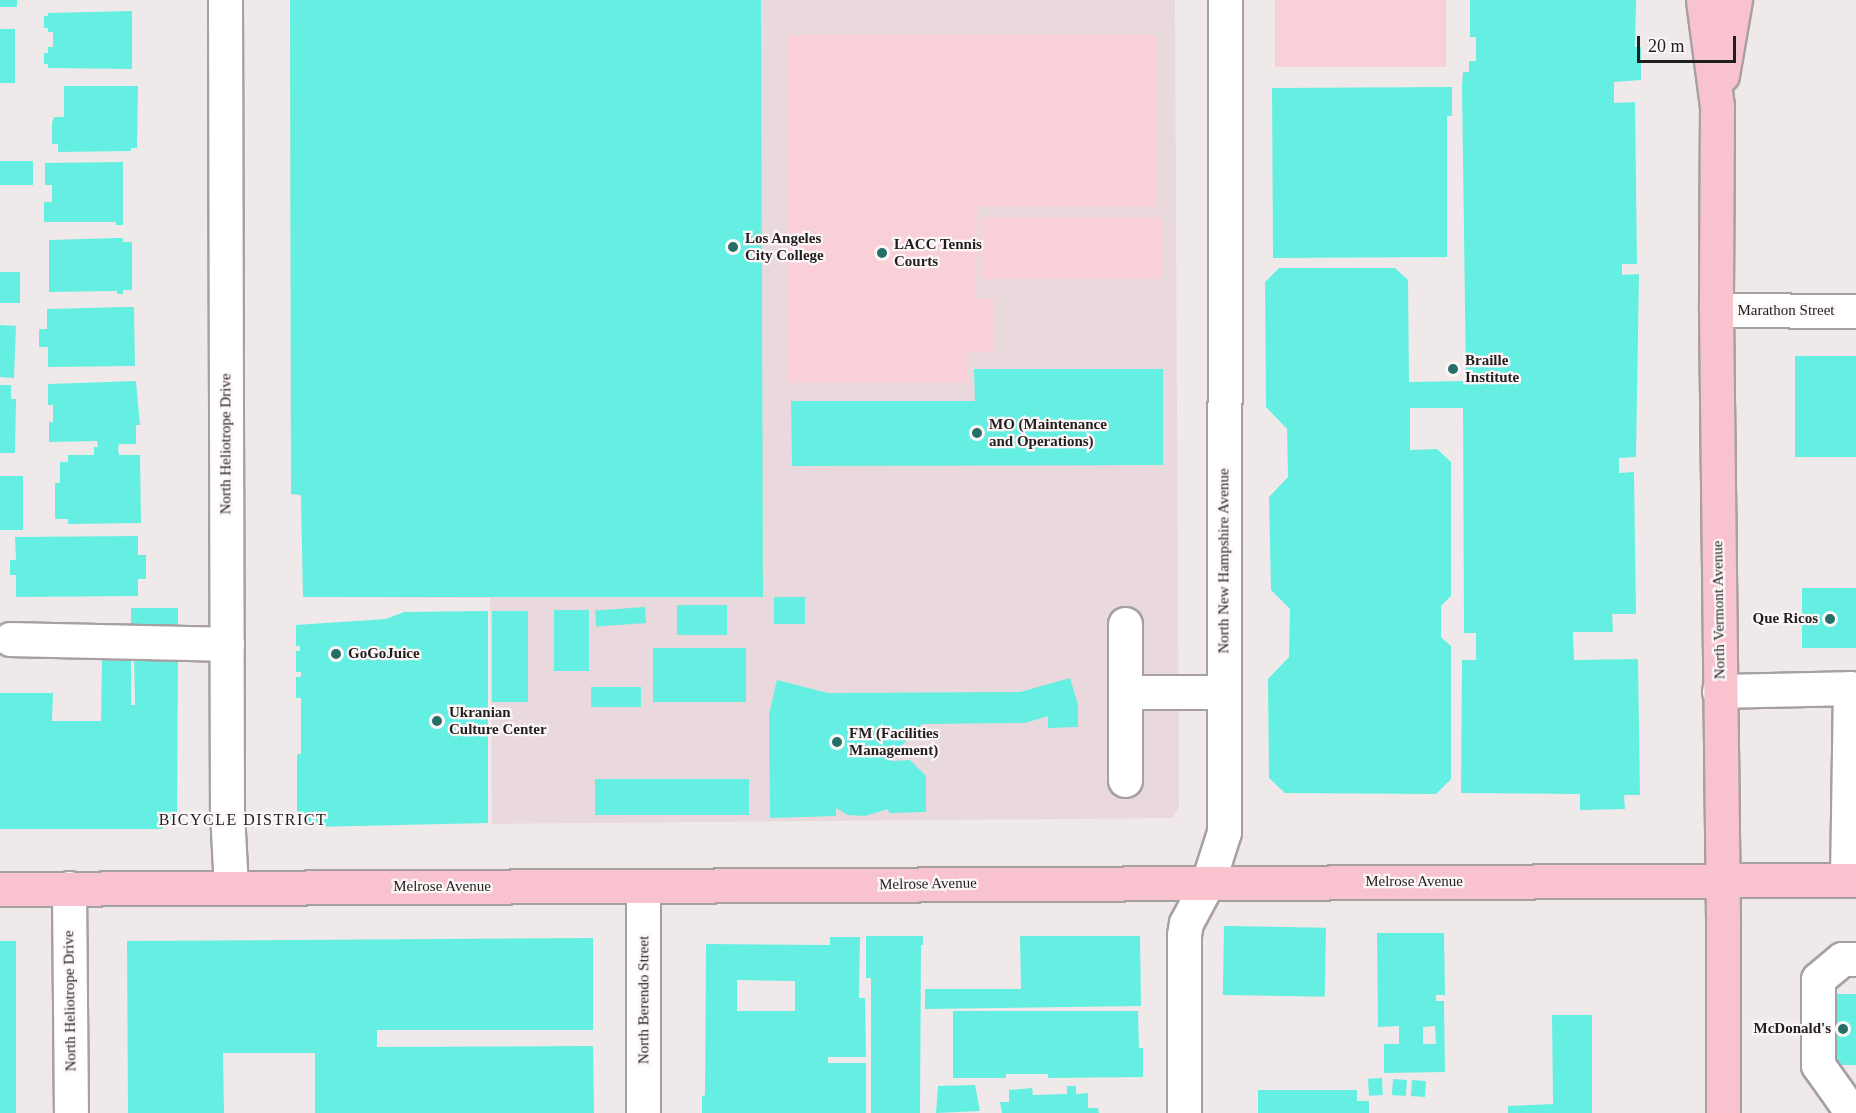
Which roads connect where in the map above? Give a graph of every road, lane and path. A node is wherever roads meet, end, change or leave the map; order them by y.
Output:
1 (225, 0) edge
2 (1225, 0) edge
3 (1703, 0) edge
4 (1735, 0) edge
5 (1717, 106) junction
6 (1716, 310) junction
7 (1856, 311) edge
8 (1125, 624) dead end
9 (10, 639) dead end
10 (226, 644) junction
11 (1853, 686) edge
12 (1719, 690) junction
13 (1125, 692) junction
14 (1224, 692) junction
15 (1125, 780) dead end
16 (1851, 880) edge
17 (1722, 881) junction
18 (1208, 882) junction
19 (644, 887) junction
20 (69, 888) junction
21 (231, 888) junction
22 (0, 889) edge
23 (1856, 959) edge
24 (1856, 1110) edge
25 (71, 1113) edge
26 (644, 1113) edge
27 (1184, 1113) edge
28 (1723, 1113) edge

1 - 10 street, North Heliotrope Drive
2 - 14 street, North New Hampshire Avenue
3 - 5 main road, North Vermont Avenue
4 - 5 main road, North Vermont Avenue
5 - 6 main road, North Vermont Avenue
6 - 7 street, Marathon Street
6 - 12 main road, North Vermont Avenue
8 - 13 street
9 - 10 street
10 - 21 street, North Heliotrope Drive
11 - 12 street
11 - 16 street
12 - 17 main road, North Vermont Avenue
13 - 14 street
13 - 15 street
14 - 18 street, North New Hampshire Avenue
16 - 17 main road, Melrose Avenue
17 - 18 main road, Melrose Avenue
17 - 28 main road, North Vermont Avenue
18 - 19 main road, Melrose Avenue
18 - 27 street, North New Hampshire Avenue
19 - 21 main road, Melrose Avenue
19 - 26 street, North Berendo Street
20 - 21 main road, Melrose Avenue
20 - 22 main road, Melrose Avenue
20 - 25 street, North Heliotrope Drive
23 - 24 street

